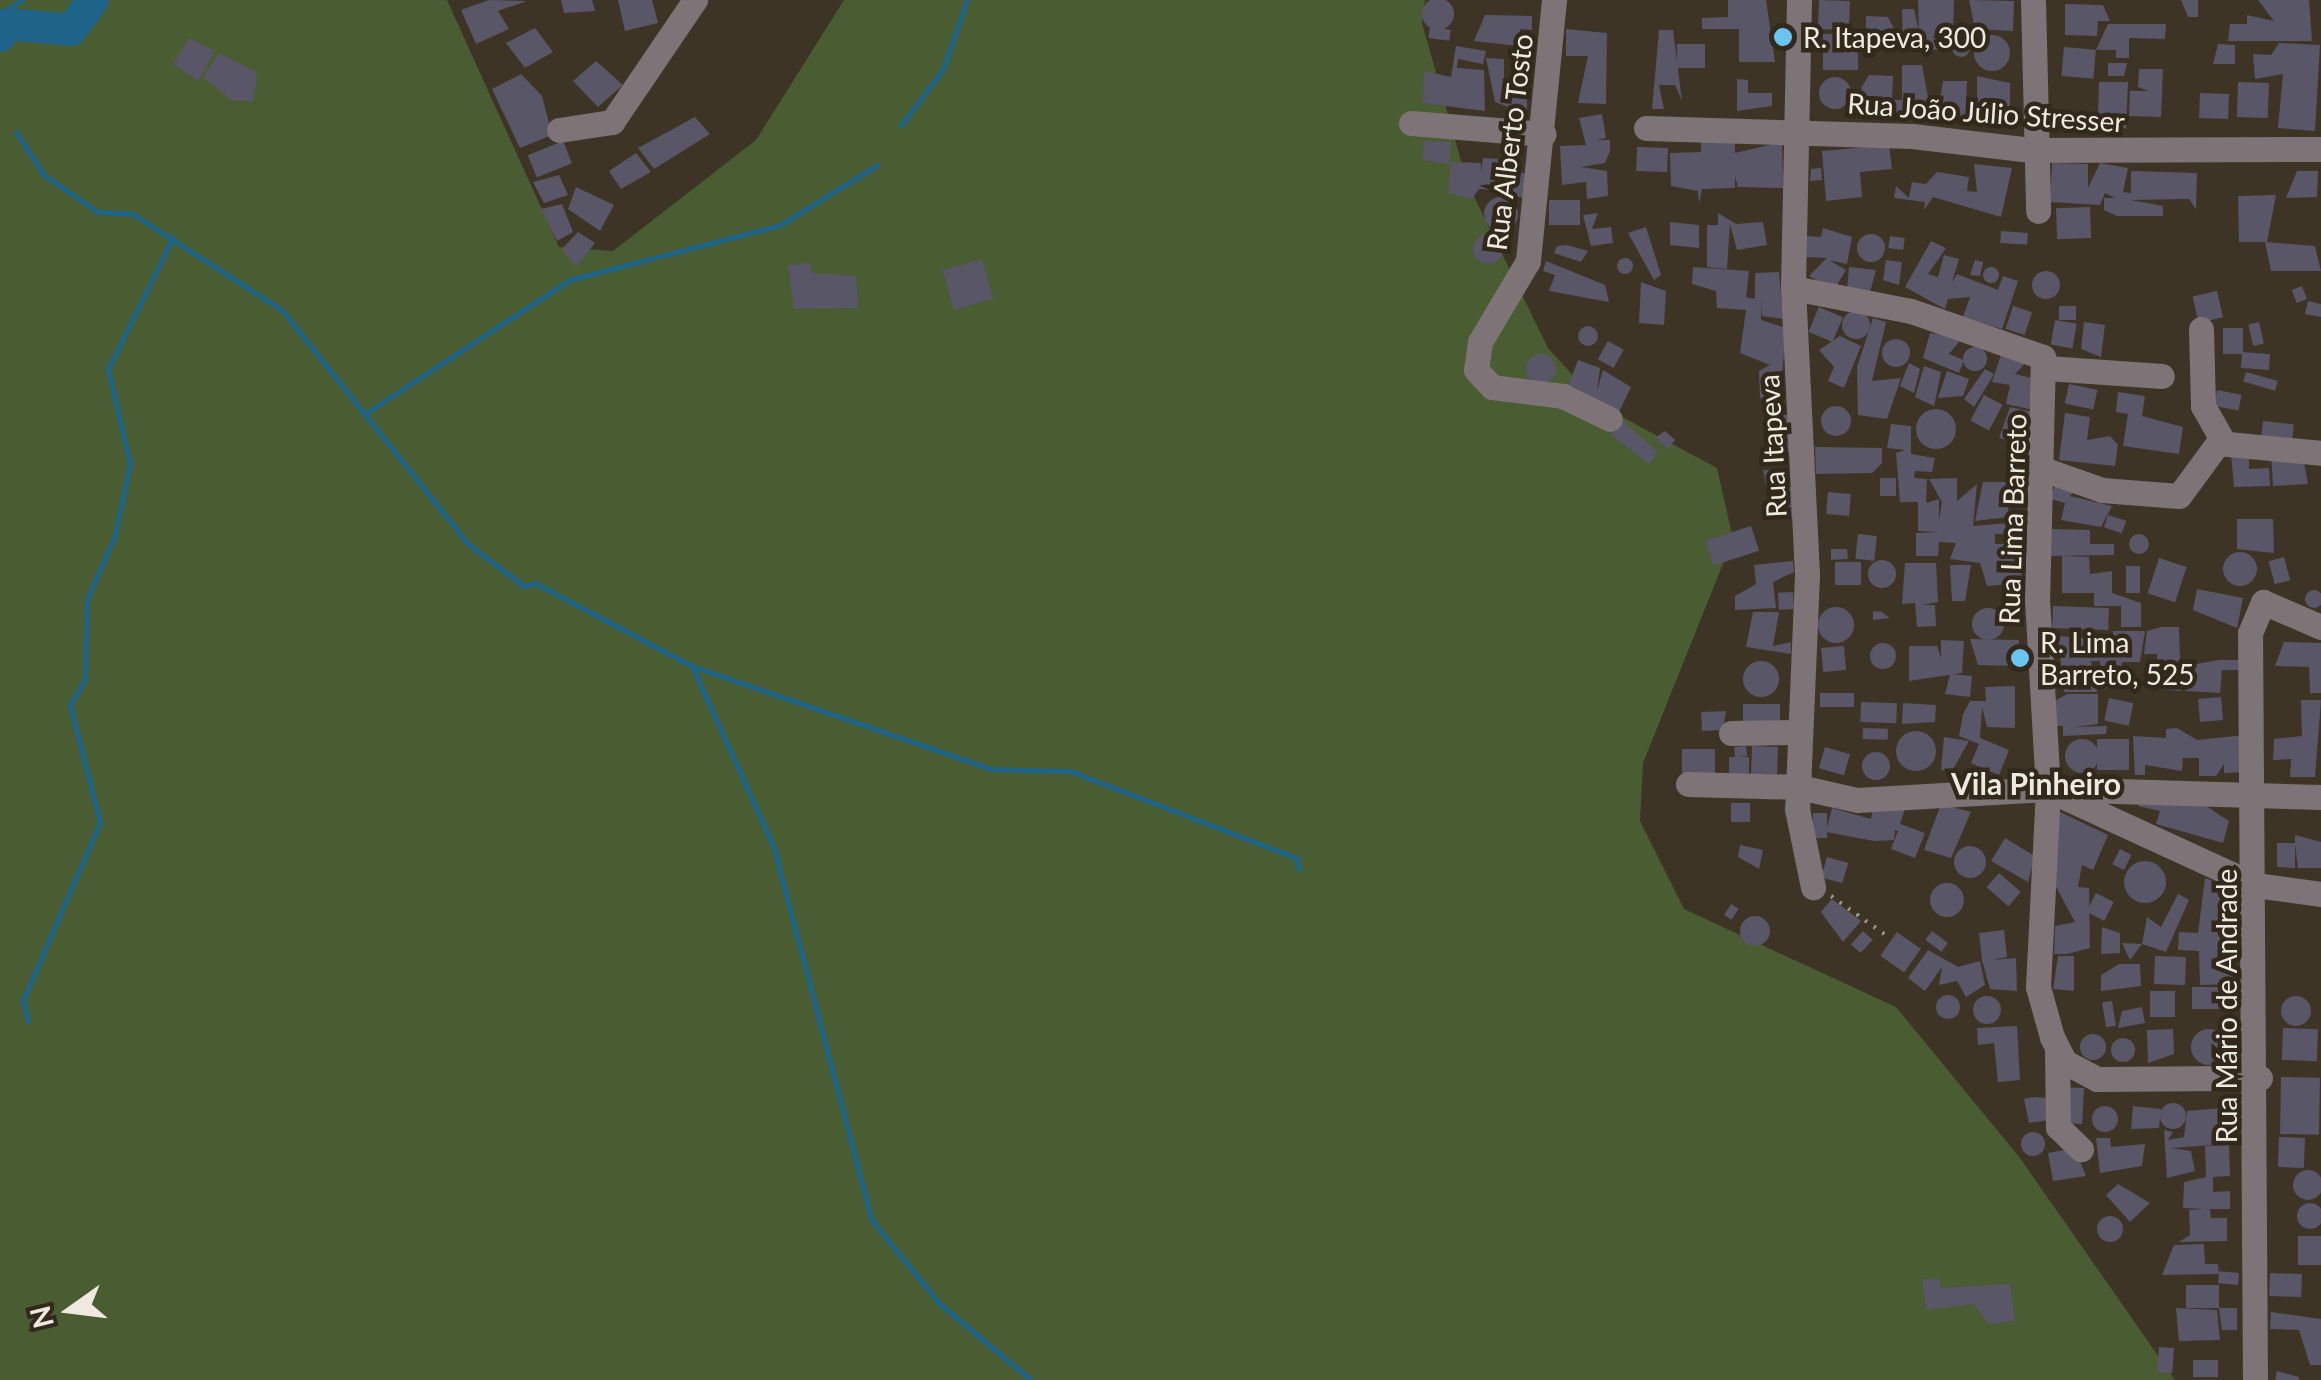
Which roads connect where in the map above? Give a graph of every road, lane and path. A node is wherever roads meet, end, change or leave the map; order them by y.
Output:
1 (695, 0) edge
2 (1554, 0) edge
3 (1800, 0) edge
4 (2033, 0) edge
5 (1411, 123) dead end
6 (1646, 128) dead end
7 (559, 130) dead end
8 (1796, 130) junction
9 (1544, 134) junction
10 (2321, 149) edge
11 (2031, 150) junction
12 (2038, 211) dead end
13 (1793, 288) junction
14 (2201, 329) dead end
15 (2045, 362) junction
16 (2162, 376) dead end
17 (1610, 420) dead end
18 (2224, 443) junction
19 (2321, 453) edge
20 (2040, 468) junction
21 (2321, 627) edge
22 (1798, 732) junction
23 (1731, 733) dead end
24 (1688, 784) dead end
25 (1799, 787) junction
26 (2048, 789) junction
27 (2255, 791) junction
28 (2321, 797) edge
29 (2256, 886) junction
30 (1813, 887) joint
31 (2321, 894) edge
32 (1887, 936) dead end
33 (2057, 1048) junction
34 (2260, 1078) junction
35 (2080, 1149) dead end
36 (2255, 1380) edge

1 - 7 street
2 - 9 street, Rua Alberto Tosto
3 - 8 street, Rua Itapeva
4 - 11 street
5 - 9 street
6 - 8 street, Rua João Júlio Stresser
8 - 11 street, Rua João Júlio Stresser
8 - 13 street, Rua Itapeva
9 - 17 street, Rua Alberto Tosto
10 - 11 street, Rua João Júlio Stresser
11 - 12 street
13 - 15 street
13 - 22 street, Rua Itapeva
14 - 18 street
15 - 16 street
15 - 20 street, Rua Lima Barreto
18 - 19 street
18 - 20 street
20 - 26 street, Rua Lima Barreto
21 - 27 street, Rua Mário de Andrade
22 - 23 street
22 - 25 street, Rua Itapeva
24 - 25 street
25 - 26 street
25 - 30 street, Rua Itapeva
26 - 27 street
26 - 29 street
26 - 33 street, Rua Lima Barreto
27 - 28 street
27 - 29 street, Rua Mário de Andrade
29 - 31 street
29 - 34 street, Rua Mário de Andrade
30 - 32 path
33 - 34 street
33 - 35 street, Rua Lima Barreto
34 - 36 street, Rua Mário de Andrade

